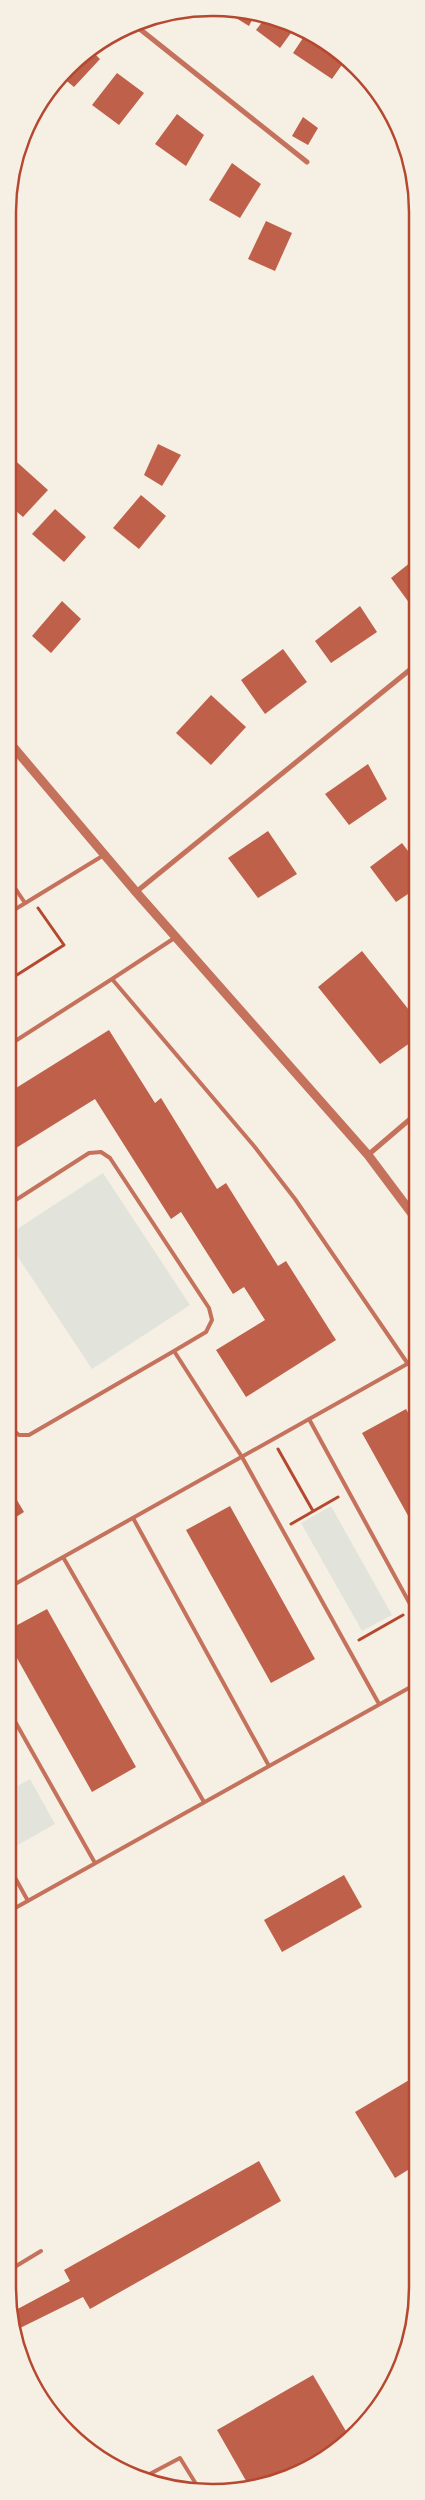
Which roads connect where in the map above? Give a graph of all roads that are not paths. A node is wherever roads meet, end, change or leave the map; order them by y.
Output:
1 (141, 30) edge
2 (307, 162) dead end
3 (409, 670) edge
4 (16, 750) edge
5 (104, 855) junction
6 (16, 890) edge
7 (136, 892) junction
8 (25, 903) junction
9 (16, 909) edge
10 (176, 937) junction
11 (112, 978) junction
12 (16, 1040) edge
13 (409, 1120) edge
14 (368, 1155) junction
15 (16, 1200) edge
16 (409, 1210) edge
17 (174, 1351) junction
18 (408, 1364) joint
19 (310, 1419) junction
20 (16, 1433) edge
21 (242, 1457) junction
22 (133, 1518) junction
23 (63, 1557) junction
24 (16, 1583) edge
25 (409, 1602) edge
26 (409, 1688) edge
27 (379, 1704) junction
28 (16, 1723) edge
29 (269, 1766) junction
30 (204, 1802) junction
31 (96, 1863) junction
32 (16, 1879) edge
33 (28, 1901) junction
34 (16, 1908) edge
35 (41, 2251) dead end
36 (16, 2266) edge
37 (151, 2474) edge
38 (195, 2483) edge

1 - 2 street
3 - 7 street
4 - 5 street
5 - 7 street
5 - 8 lane
6 - 8 lane
7 - 10 street
8 - 9 lane
10 - 11 lane
10 - 14 street
11 - 12 lane
11 - 18 lane
13 - 14 street
14 - 16 street
15 - 17 lane
17 - 20 lane
17 - 21 lane
18 - 19 lane
19 - 21 lane
19 - 25 lane
21 - 22 lane
21 - 27 lane
22 - 23 lane
22 - 29 lane
23 - 24 lane
23 - 30 lane
26 - 27 lane
27 - 29 lane
28 - 31 lane
29 - 30 lane
30 - 31 lane
31 - 33 lane
32 - 33 lane
33 - 34 lane
35 - 36 lane
37 - 38 lane

